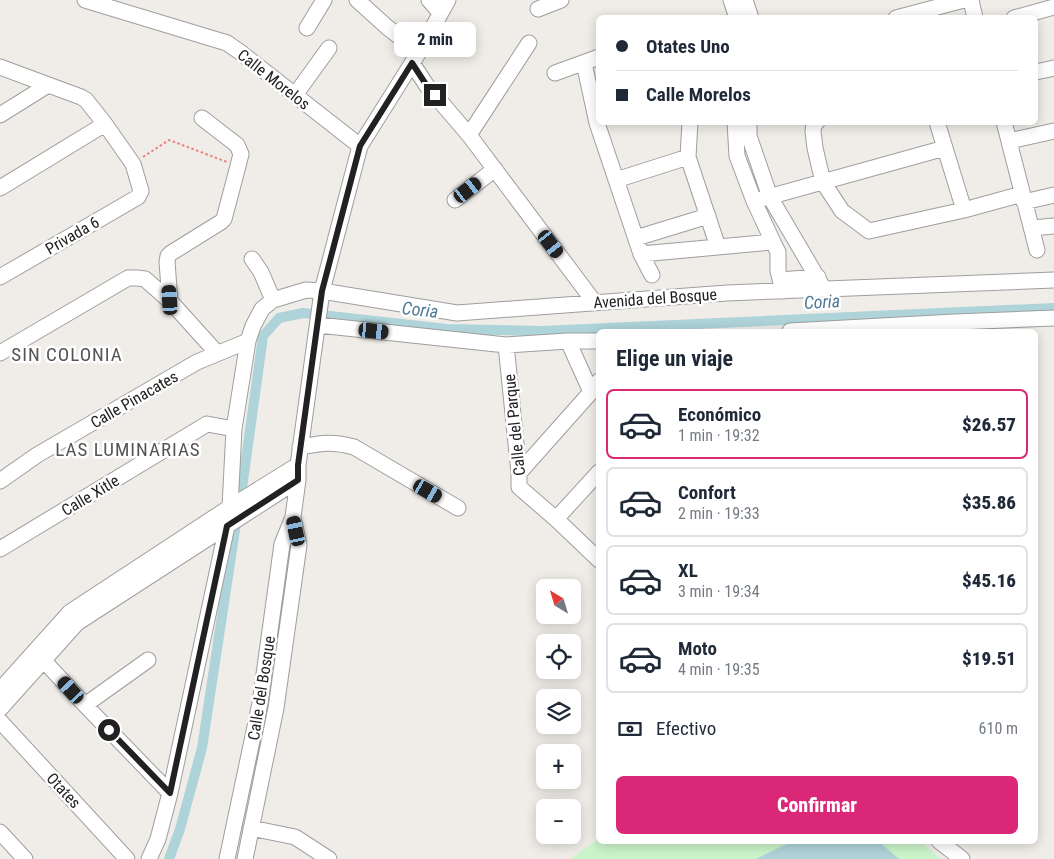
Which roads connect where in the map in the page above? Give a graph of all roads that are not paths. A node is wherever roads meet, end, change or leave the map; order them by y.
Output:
1 (85, 0) edge
2 (324, 0) edge
3 (358, 0) edge
4 (430, 0) edge
5 (561, 0) edge
6 (731, 0) edge
7 (745, 0) edge
8 (964, 0) edge
9 (971, 0) edge
10 (126, 6) edge
11 (444, 6) edge
12 (1054, 7) edge
13 (538, 9) dead end
14 (903, 10) edge
15 (736, 15) edge
16 (750, 15) edge
17 (974, 15) edge
18 (1025, 15) edge
19 (307, 28) dead end
20 (529, 43) dead end
21 (329, 48) dead end
22 (416, 58) junction
23 (596, 58) edge
24 (584, 63) junction
25 (0, 67) edge
26 (1054, 68) edge
27 (1038, 72) edge
28 (555, 73) dead end
29 (48, 84) junction
30 (295, 95) junction
31 (0, 114) edge
32 (596, 114) edge
33 (202, 118) dead end
34 (105, 124) junction
35 (599, 125) edge
36 (690, 125) edge
37 (734, 125) edge
38 (749, 125) edge
39 (814, 125) edge
40 (938, 125) edge
41 (1005, 125) edge
42 (1054, 131) edge
43 (469, 135) junction
44 (1010, 141) junction
45 (360, 146) junction
46 (945, 148) junction
47 (688, 157) junction
48 (495, 169) junction
49 (616, 180) junction
50 (823, 182) junction
51 (0, 188) edge
52 (1054, 195) edge
53 (770, 197) junction
54 (1023, 198) junction
55 (455, 200) dead end
56 (754, 201) junction
57 (964, 210) junction
58 (708, 216) junction
59 (1054, 226) edge
60 (1032, 228) junction
61 (636, 238) junction
62 (772, 242) junction
63 (718, 247) junction
64 (1037, 250) dead end
65 (641, 254) junction
66 (252, 259) dead end
67 (167, 262) junction
68 (652, 275) dead end
69 (0, 277) edge
70 (137, 278) junction
71 (1054, 280) edge
72 (821, 283) junction
73 (781, 285) junction
74 (170, 300) junction
75 (595, 303) junction
76 (268, 305) junction
77 (320, 310) junction
78 (1054, 318) edge
79 (850, 329) edge
80 (596, 340) edge
81 (248, 341) junction
82 (568, 341) junction
83 (506, 345) junction
84 (0, 353) edge
85 (217, 353) junction
86 (595, 386) edge
87 (234, 429) junction
88 (300, 448) junction
89 (298, 465) junction
90 (519, 472) junction
91 (596, 475) edge
92 (0, 480) edge
93 (298, 480) junction
94 (458, 508) dead end
95 (233, 514) junction
96 (293, 517) junction
97 (556, 519) junction
98 (0, 549) edge
99 (596, 557) edge
100 (148, 660) dead end
101 (44, 661) junction
102 (0, 690) edge
103 (84, 705) junction
104 (0, 709) edge
105 (0, 721) edge
106 (170, 793) junction
107 (252, 828) junction
108 (0, 832) edge
109 (943, 844) edge
110 (25, 859) edge
111 (127, 859) edge
112 (149, 859) edge
113 (227, 859) edge
114 (245, 859) edge
115 (329, 859) edge
116 (962, 859) edge

1 - 10 street, Calle Morelos
2 - 19 street
3 - 22 street
4 - 11 street
5 - 13 street
6 - 15 street
7 - 16 street
8 - 14 street
9 - 17 street
10 - 30 street, Calle Morelos
11 - 22 street
12 - 18 street
20 - 43 street
21 - 30 street
22 - 43 street
22 - 45 street
23 - 24 street
24 - 28 street
24 - 32 street
25 - 29 street
26 - 27 street
29 - 31 street
29 - 34 street
30 - 45 street, Calle Morelos
33 - 67 street
34 - 51 street
34 - 69 street, Privada 6
35 - 49 street
36 - 47 street
37 - 56 street
38 - 53 street
39 - 50 street
40 - 46 street
41 - 44 street
42 - 44 street
43 - 48 street
44 - 54 street
45 - 77 street, Calle del Bosque
46 - 50 street
46 - 57 street
47 - 49 street
47 - 58 street
48 - 55 street
48 - 75 street
49 - 61 street
50 - 53 street
50 - 57 street
52 - 54 street
53 - 56 street
53 - 72 street
54 - 57 street
54 - 60 street
56 - 62 street
58 - 61 street
58 - 63 street
59 - 60 street
60 - 64 street
61 - 65 street
62 - 63 street
62 - 73 street
63 - 65 street
65 - 68 street
66 - 76 street
67 - 70 street
67 - 74 street
70 - 74 street
70 - 84 street
71 - 72 street, Avenida del Bosque
72 - 73 street, Avenida del Bosque
73 - 75 street, Avenida del Bosque
74 - 85 street
75 - 77 street, Avenida del Bosque
76 - 77 street, Avenida del Bosque
76 - 81 street
77 - 83 street
77 - 88 street, Calle del Bosque
78 - 79 street
80 - 82 street
81 - 85 street, Calle Pinacates
81 - 87 street
82 - 83 street
82 - 86 street
83 - 90 street, Calle del Parque
85 - 92 street, Calle Pinacates
86 - 90 street
87 - 95 street
87 - 98 street, Calle Xitle
88 - 89 street, Calle del Bosque
88 - 94 street
89 - 93 street, Calle del Bosque
89 - 95 street
90 - 97 street, Calle del Parque
91 - 97 street
93 - 95 street
93 - 96 street, Calle del Bosque
95 - 101 street
95 - 102 street
95 - 106 street
96 - 107 street, Calle del Bosque
96 - 113 street, Calle del Bosque
97 - 99 street, Calle del Parque
100 - 103 street
101 - 103 street
101 - 104 street
103 - 106 street
105 - 111 street, Otates
106 - 112 street
107 - 114 street, Calle del Bosque
107 - 115 street
108 - 110 street
109 - 116 street

